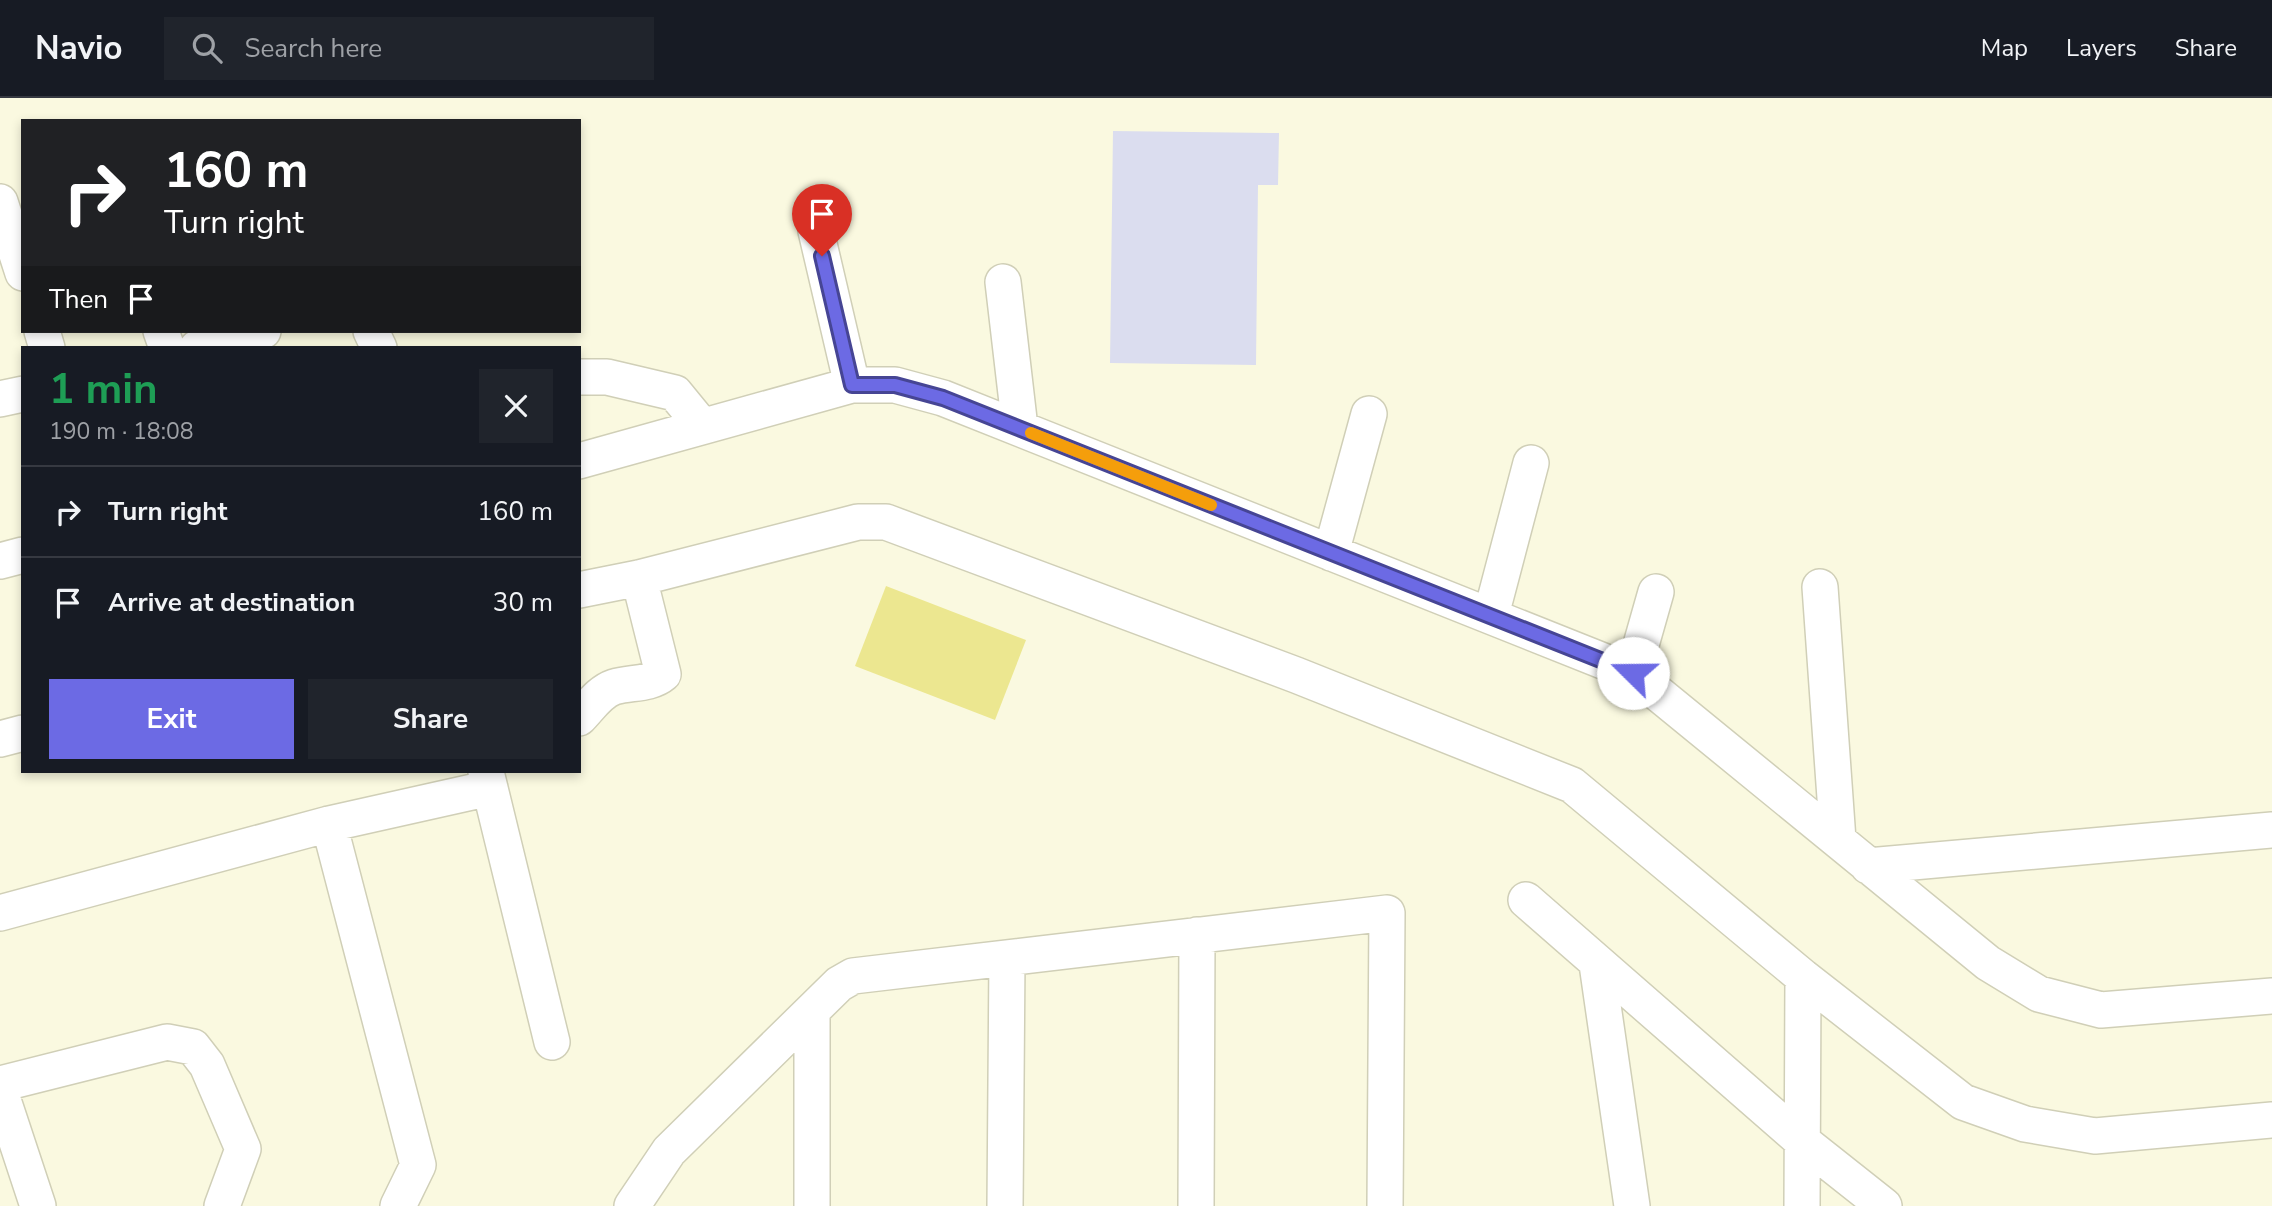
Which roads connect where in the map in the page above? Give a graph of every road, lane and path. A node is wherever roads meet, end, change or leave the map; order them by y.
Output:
1 (0, 202) edge
2 (816, 231) dead end
3 (21, 266) edge
4 (1003, 282) dead end
5 (255, 333) edge
6 (205, 346) edge
7 (581, 377) edge
8 (852, 385) junction
9 (21, 395) edge
10 (0, 400) edge
11 (1369, 414) dead end
12 (702, 426) junction
13 (1020, 429) junction
14 (581, 460) edge
15 (1531, 463) dead end
16 (1331, 553) junction
17 (21, 556) edge
18 (0, 561) edge
19 (639, 578) junction
20 (1820, 587) dead end
21 (581, 590) edge
22 (1656, 592) dead end
23 (1491, 615) junction
24 (1633, 673) junction
25 (581, 716) edge
26 (21, 734) edge
27 (0, 739) edge
28 (488, 780) edge
29 (329, 824) junction
30 (2272, 830) edge
31 (1838, 840) junction
32 (1868, 866) junction
33 (1525, 900) dead end
34 (0, 913) edge
35 (1198, 935) junction
36 (1007, 958) junction
37 (1597, 964) junction
38 (1803, 976) junction
39 (2272, 996) edge
40 (812, 1011) junction
41 (552, 1042) dead end
42 (0, 1084) edge
43 (0, 1091) edge
44 (2272, 1120) edge
45 (1802, 1141) junction
46 (38, 1206) edge
47 (222, 1206) edge
48 (398, 1206) edge
49 (632, 1206) edge
50 (813, 1206) edge
51 (1004, 1206) edge
52 (1196, 1206) edge
53 (1385, 1206) edge
54 (1632, 1206) edge
55 (1802, 1206) edge
56 (1884, 1206) edge

1 - 3 street
2 - 8 street
4 - 13 street
5 - 6 street
7 - 12 street
8 - 12 street
8 - 13 street
9 - 10 street
11 - 16 street
12 - 14 street
13 - 16 street
15 - 23 street
16 - 23 street
17 - 18 street
19 - 21 street
19 - 25 street
19 - 38 street
20 - 31 street
22 - 24 street
23 - 24 street
24 - 31 street
26 - 27 street
28 - 29 street
28 - 41 street
29 - 34 street
29 - 48 street
30 - 32 street
31 - 32 street
32 - 39 street
33 - 37 street
35 - 36 street
35 - 52 street
35 - 53 street
36 - 40 street
36 - 51 street
37 - 45 street
37 - 54 street
38 - 44 street
38 - 45 street
40 - 49 street
40 - 50 street
42 - 47 street
43 - 46 street
45 - 55 street
45 - 56 street

